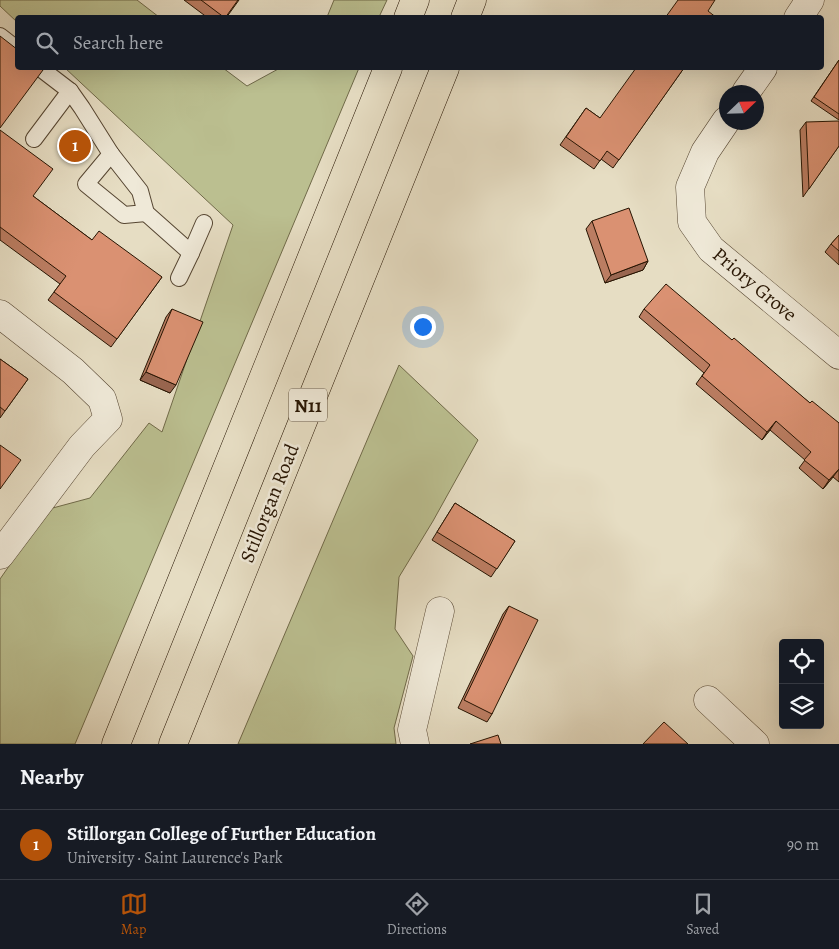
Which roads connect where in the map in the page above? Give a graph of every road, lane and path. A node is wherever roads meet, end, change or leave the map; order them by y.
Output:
1 (415, 0) edge
2 (472, 0) edge
3 (810, 0) edge
4 (409, 15) edge
5 (466, 15) edge
6 (800, 15) edge
7 (0, 36) edge
8 (15, 48) edge
9 (43, 70) edge
10 (387, 70) edge
11 (444, 70) edge
12 (762, 70) edge
13 (751, 85) edge
14 (70, 91) junction
15 (720, 130) edge
16 (34, 138) dead end
17 (111, 154) junction
18 (146, 214) junction
19 (204, 223) dead end
20 (191, 253) junction
21 (179, 278) dead end
22 (0, 314) edge
23 (839, 355) edge
24 (0, 555) edge
25 (440, 610) dead end
26 (708, 700) dead end
27 (116, 744) edge
28 (173, 744) edge
29 (414, 744) edge
30 (755, 744) edge

1 - 4 highway
2 - 5 highway
3 - 6 street
7 - 8 lane
9 - 14 lane
10 - 27 highway, N11
11 - 28 highway, Stillorgan Road / N11
12 - 13 street
14 - 16 lane
14 - 17 lane
15 - 23 street, Priory Grove
17 - 18 lane
17 - 18 lane
18 - 20 lane
19 - 20 lane
20 - 21 lane
22 - 24 street
25 - 29 street
26 - 30 street

